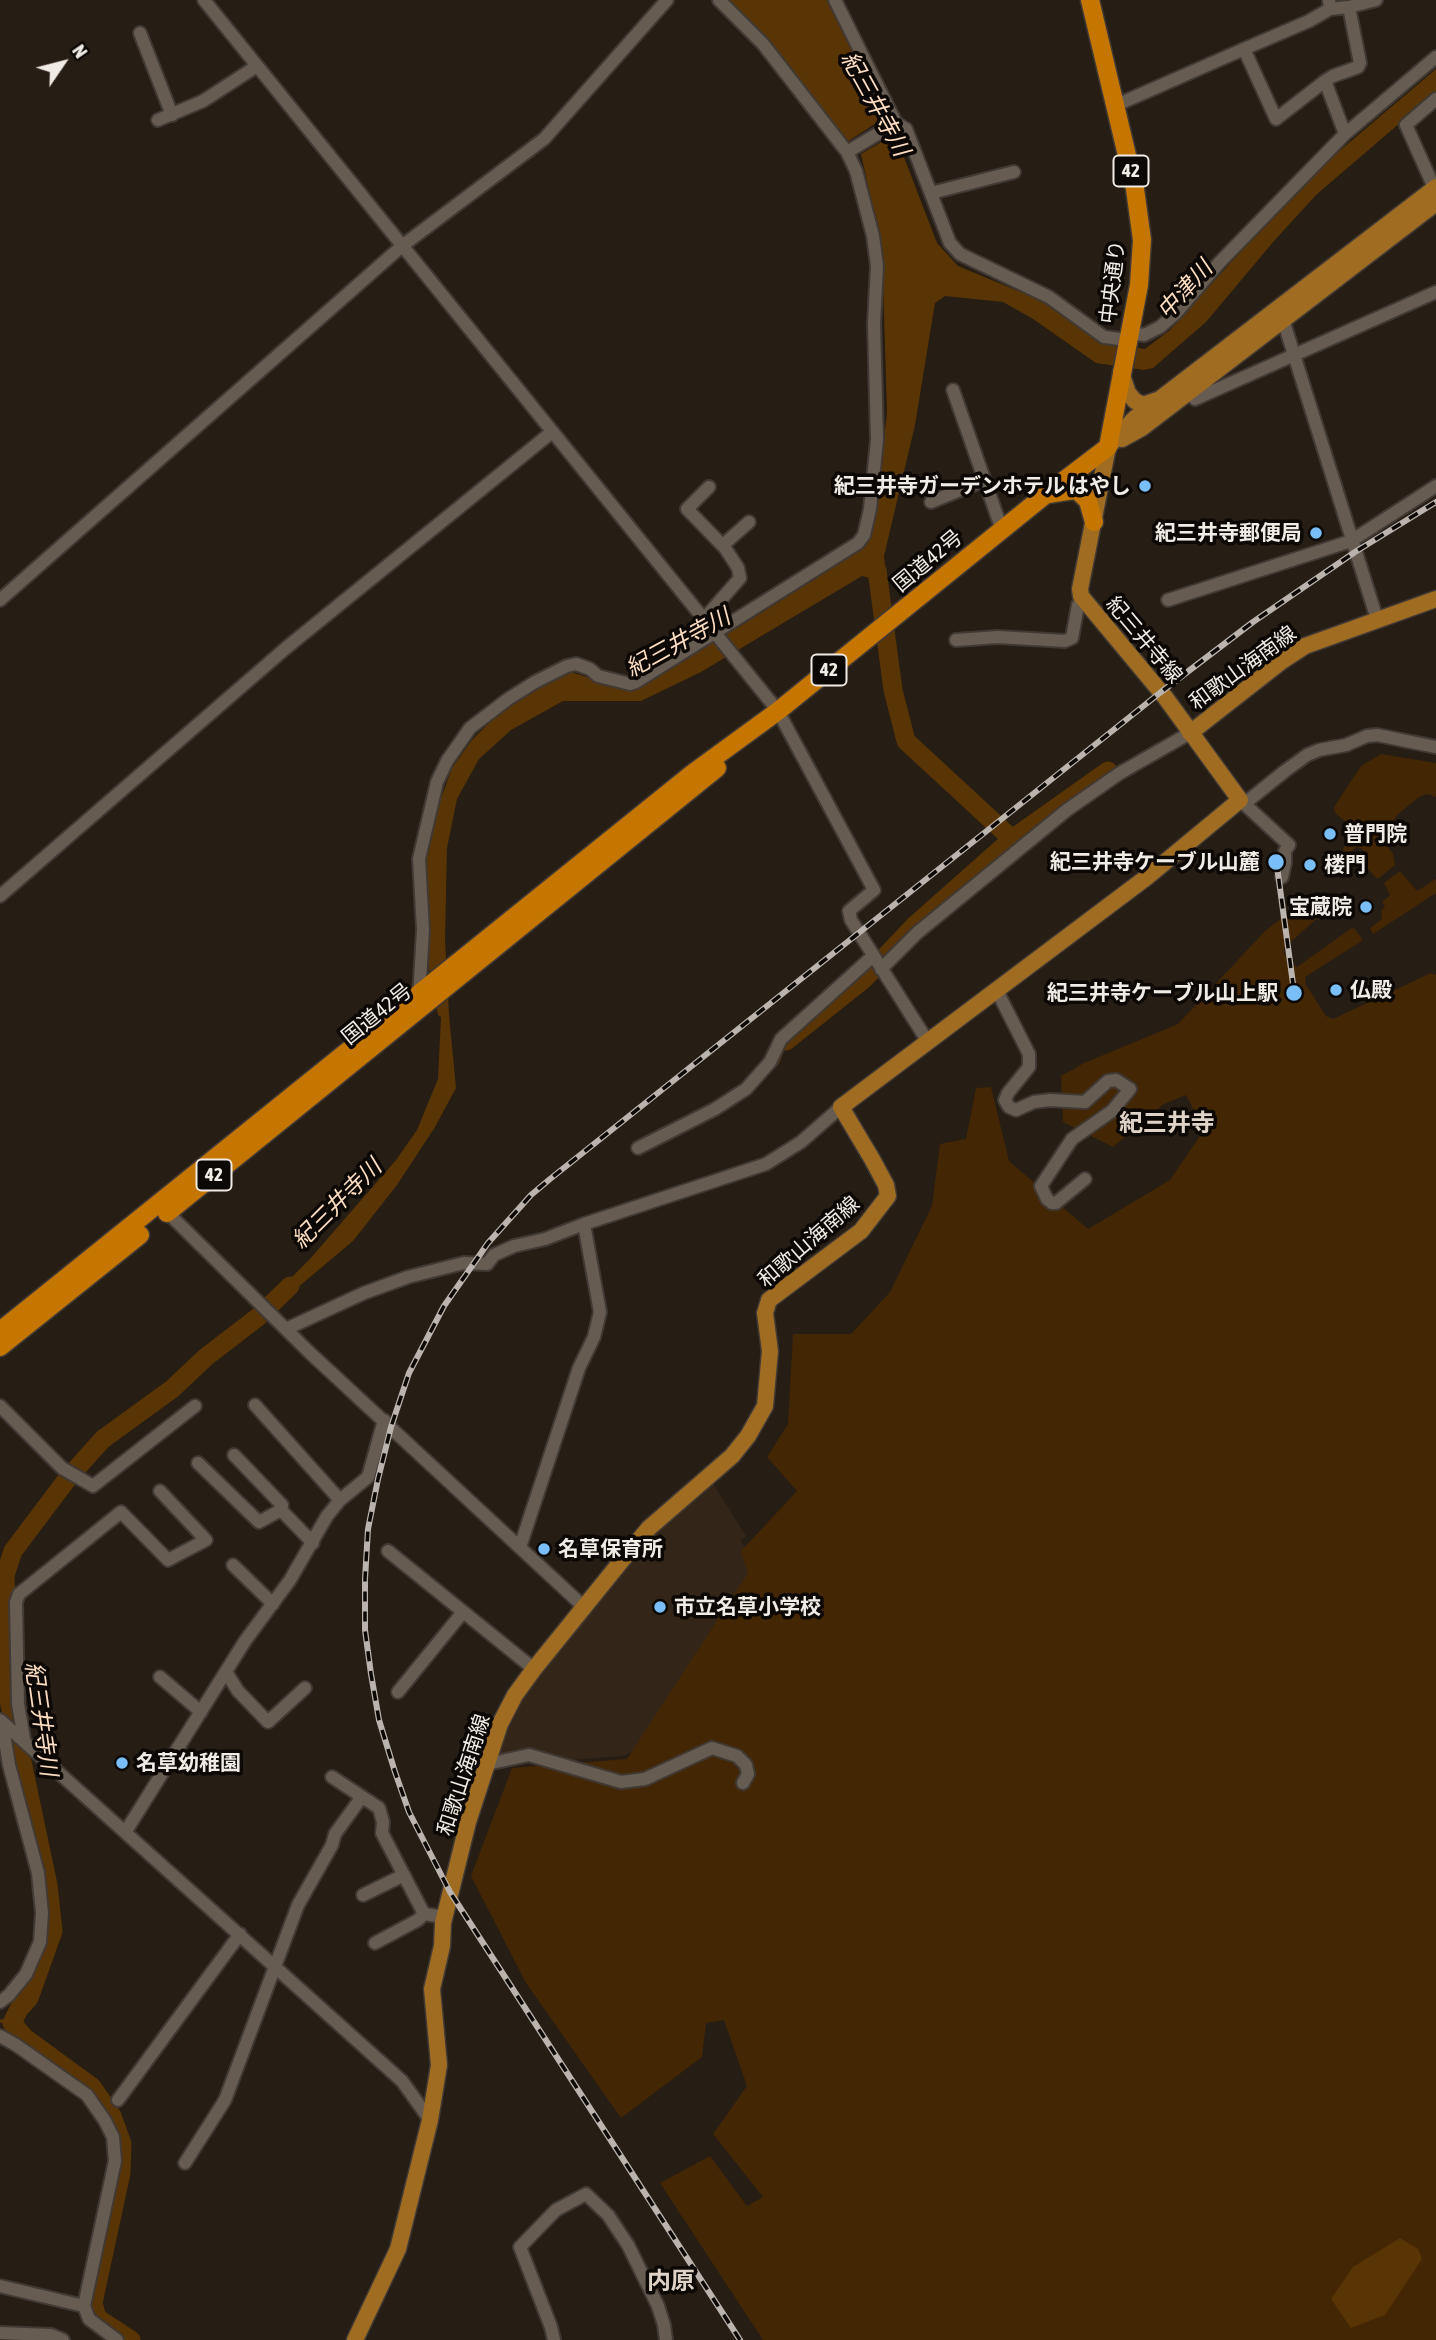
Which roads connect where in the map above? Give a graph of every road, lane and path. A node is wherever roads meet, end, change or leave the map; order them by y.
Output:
1 (204, 0) edge
2 (667, 0) edge
3 (719, 0) edge
4 (835, 0) edge
5 (1090, 0) edge
6 (1376, 0) edge
7 (1330, 4) edge
8 (1349, 7) junction
9 (140, 33) dead end
10 (1244, 49) junction
11 (1436, 57) edge
12 (257, 66) junction
13 (1325, 81) junction
14 (1436, 99) edge
15 (1115, 106) junction
16 (172, 115) junction
17 (158, 120) dead end
18 (894, 124) junction
19 (1345, 134) junction
20 (850, 150) junction
21 (1014, 172) dead end
22 (931, 193) junction
23 (1436, 193) edge
24 (402, 246) junction
25 (1436, 292) edge
26 (1277, 316) junction
27 (1128, 339) junction
28 (1294, 356) junction
29 (1121, 372) junction
30 (953, 390) dead end
31 (1189, 392) junction
32 (1163, 396) junction
33 (552, 432) junction
34 (1108, 447) junction
35 (985, 480) junction
36 (1436, 486) edge
37 (709, 487) dead end
38 (1045, 495) junction
39 (931, 502) dead end
40 (748, 522) dead end
41 (1094, 522) junction
42 (1002, 530) junction
43 (1351, 541) junction
44 (723, 545) junction
45 (1436, 599) edge
46 (0, 600) edge
47 (1168, 600) dead end
48 (1084, 601) junction
49 (704, 619) junction
50 (1377, 620) junction
51 (716, 634) junction
52 (956, 640) dead end
53 (778, 711) junction
54 (1190, 733) junction
55 (1436, 747) edge
56 (1242, 802) junction
57 (1282, 877) dead end
58 (0, 896) edge
59 (873, 956) junction
60 (881, 969) junction
61 (997, 991) junction
62 (423, 999) junction
63 (928, 1042) junction
64 (841, 1107) junction
65 (638, 1148) dead end
66 (1085, 1179) dead end
67 (163, 1208) junction
68 (584, 1224) junction
69 (286, 1329) junction
70 (0, 1331) edge
71 (0, 1347) edge
72 (255, 1405) dead end
73 (0, 1406) edge
74 (195, 1406) dead end
75 (384, 1420) junction
76 (234, 1455) dead end
77 (198, 1463) dead end
78 (160, 1491) dead end
79 (340, 1500) junction
80 (281, 1510) junction
81 (313, 1543) junction
82 (520, 1547) junction
83 (388, 1551) dead end
84 (233, 1564) dead end
85 (272, 1604) junction
86 (584, 1606) junction
87 (463, 1612) junction
88 (534, 1670) junction
89 (226, 1672) junction
90 (160, 1676) dead end
91 (305, 1688) dead end
92 (398, 1692) dead end
93 (201, 1712) junction
94 (3, 1722) edge
95 (24, 1739) junction
96 (4, 1761) edge
97 (487, 1764) junction
98 (332, 1777) dead end
99 (743, 1783) dead end
100 (361, 1798) junction
101 (126, 1831) junction
102 (404, 1875) junction
103 (363, 1895) dead end
104 (424, 1914) junction
105 (444, 1917) junction
106 (240, 1934) junction
107 (376, 1943) dead end
108 (274, 1965) junction
109 (0, 1982) edge
110 (11, 1992) junction
111 (0, 2002) edge
112 (1, 2038) edge
113 (118, 2100) dead end
114 (430, 2120) junction
115 (185, 2164) dead end
116 (0, 2286) edge
117 (84, 2306) junction
118 (0, 2333) edge
119 (63, 2340) edge
120 (117, 2340) edge
121 (355, 2340) edge
122 (554, 2340) edge
123 (666, 2340) edge

1 - 12 street
2 - 24 street
3 - 20 street
4 - 18 street
5 - 15 highway, 中央通り / 42
6 - 8 street
7 - 8 street
7 - 10 street
8 - 13 street
9 - 16 street
10 - 13 street
10 - 15 street
11 - 19 street
12 - 16 street
12 - 24 street
13 - 19 street
14 - 23 street
15 - 27 highway, 中央通り / 42
16 - 17 street
18 - 20 street
18 - 22 street
19 - 27 street
20 - 51 street
21 - 22 street
22 - 27 street
23 - 26 main road
24 - 33 street
24 - 46 street
25 - 28 street
26 - 28 street
26 - 31 main road
26 - 32 main road
27 - 29 highway, 中央通り / 42
28 - 31 street
28 - 43 street
29 - 32 main road
29 - 34 highway, 中央通り / 42
30 - 35 street
31 - 34 main road
32 - 34 main road
33 - 49 street
33 - 58 street
34 - 38 highway, 国道42号 / 42
34 - 41 main road, 紀三井寺線
35 - 39 street
35 - 42 street
36 - 43 street
37 - 44 street
38 - 41 highway
38 - 42 highway, 国道42号 / 42
40 - 44 street
41 - 48 main road, 紀三井寺線
42 - 53 highway, 国道42号 / 42
43 - 47 street
43 - 50 street
44 - 49 street
45 - 50 main road, 和歌山海南線
48 - 52 street
48 - 54 main road, 紀三井寺線
49 - 51 street
50 - 54 main road, 和歌山海南線
51 - 53 street
51 - 62 street
53 - 59 street
53 - 62 highway, 国道42号 / 42
54 - 56 main road, 和歌山海南線
54 - 60 street
55 - 56 street
56 - 57 street
56 - 61 main road
59 - 60 street
59 - 65 street
60 - 63 street
61 - 63 main road
61 - 66 street
62 - 67 highway, 国道42号 / 42
63 - 64 main road
64 - 68 street
64 - 86 main road, 和歌山海南線
67 - 69 street
67 - 70 highway, 国道42号 / 42
67 - 71 highway, 国道42号 / 42
68 - 69 street
68 - 82 street
69 - 75 street
72 - 79 street
73 - 74 street
75 - 79 street
75 - 82 street
76 - 80 street
77 - 80 street
78 - 95 street
79 - 81 street
80 - 81 street
81 - 85 street
82 - 86 street
83 - 87 street
84 - 85 street
85 - 89 street
86 - 88 main road, 和歌山海南線
87 - 88 street
87 - 92 street
88 - 97 main road, 和歌山海南線
89 - 91 street
89 - 93 street
90 - 93 street
93 - 101 street
94 - 95 street
94 - 96 street
95 - 101 street
96 - 110 street
97 - 99 street
97 - 105 main road, 和歌山海南線
98 - 100 street
100 - 102 street
100 - 108 street
101 - 106 street
102 - 103 street
102 - 104 street
104 - 105 street
104 - 107 street
105 - 114 main road, 和歌山海南線
106 - 108 street
106 - 113 street
108 - 114 street
108 - 115 street
109 - 110 street
110 - 111 street
112 - 117 street
114 - 121 main road, 和歌山海南線
116 - 117 street
117 - 120 street
118 - 119 street
122 - 123 street

